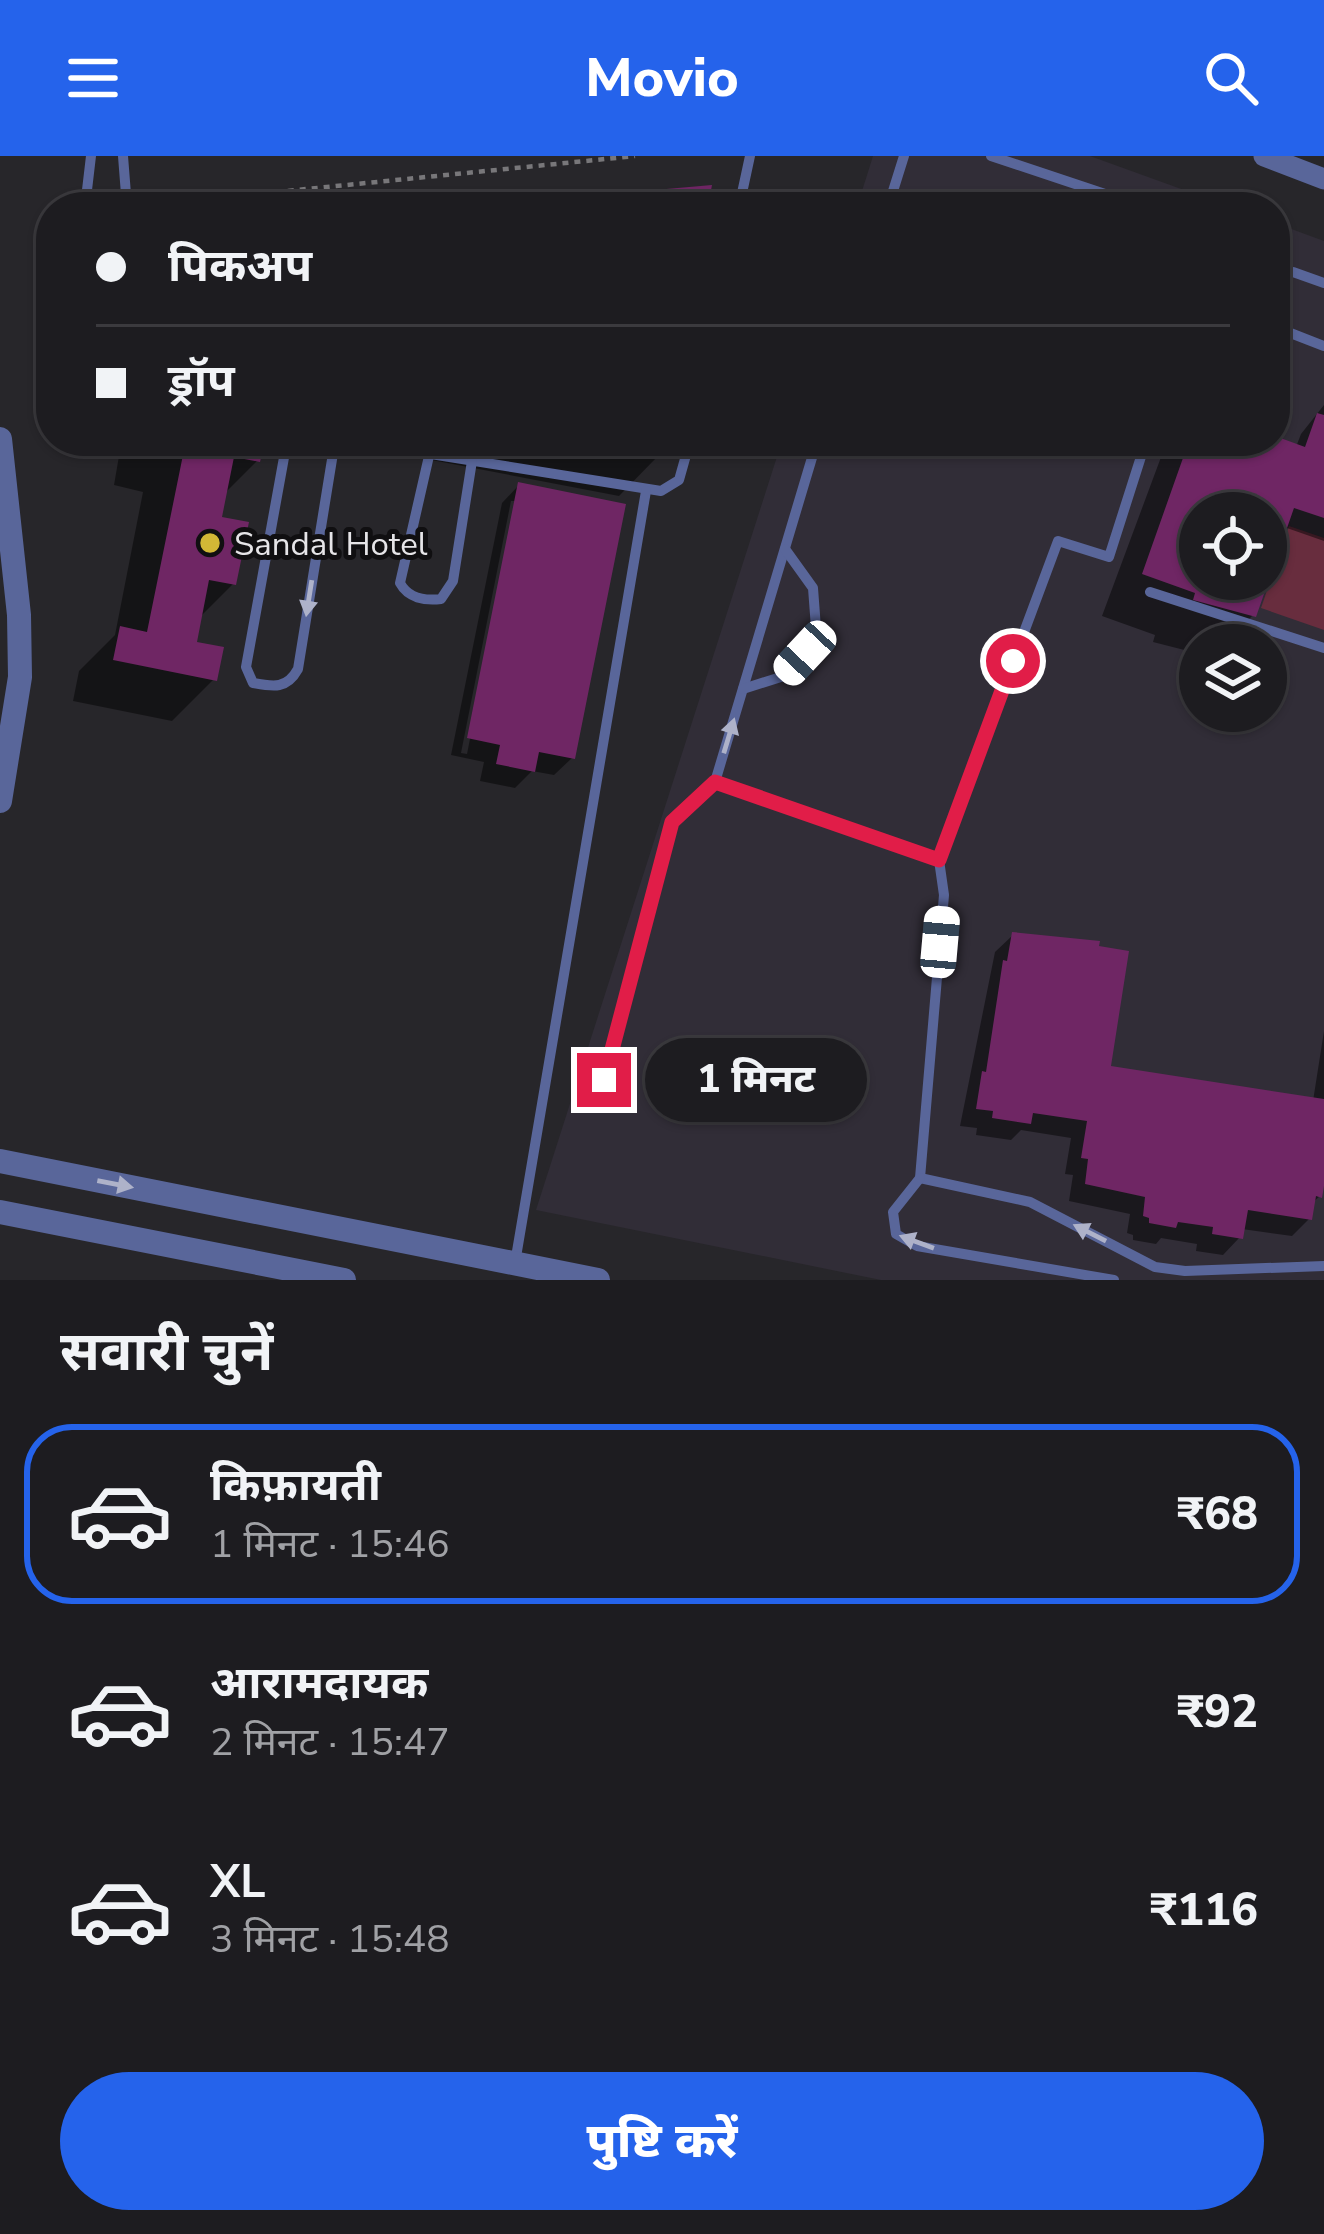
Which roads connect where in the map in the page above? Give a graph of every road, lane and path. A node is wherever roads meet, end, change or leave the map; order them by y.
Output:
1 (92, 156) edge
2 (123, 156) edge
3 (635, 156) edge
4 (750, 156) edge
5 (904, 156) edge
6 (991, 156) edge
7 (1264, 156) edge
8 (1324, 178) edge
9 (87, 192) edge
10 (126, 192) edge
11 (277, 192) edge
12 (742, 192) edge
13 (893, 192) edge
14 (1099, 192) edge
15 (1293, 272) dead end
16 (1324, 283) edge
17 (1290, 333) edge
18 (1324, 346) edge
19 (0, 439) edge
20 (284, 456) edge
21 (333, 456) edge
22 (429, 456) joint
23 (686, 456) edge
24 (813, 456) edge
25 (1141, 456) edge
26 (472, 461) junction
27 (646, 491) junction
28 (785, 549) junction
29 (1150, 592) dead end
30 (1324, 648) edge
31 (743, 689) junction
32 (715, 782) junction
33 (0, 801) edge
34 (939, 860) junction
35 (604, 1080) dead end
36 (0, 1161) edge
37 (920, 1178) junction
38 (0, 1212) edge
39 (515, 1263) junction
40 (1324, 1266) edge
41 (1164, 1274) edge
42 (344, 1280) edge
43 (598, 1280) edge
44 (1114, 1280) edge

1 - 9 lane
2 - 10 lane
3 - 11 path
4 - 12 lane
5 - 13 lane
6 - 14 lane
7 - 8 street
15 - 16 lane
17 - 18 lane
19 - 33 street
21 -> 20 lane
22 - 26 lane
22 - 26 lane
23 - 27 lane
24 - 28 lane
25 - 34 lane
26 - 27 lane
27 - 39 lane
28 - 31 lane
28 - 31 lane
29 - 30 lane
32 -> 31 lane
32 - 34 lane
32 - 35 lane
34 - 37 lane
36 -> 39 street
41 -> 37 lane
44 -> 37 lane
38 - 42 street
39 - 43 street
40 - 41 lane

